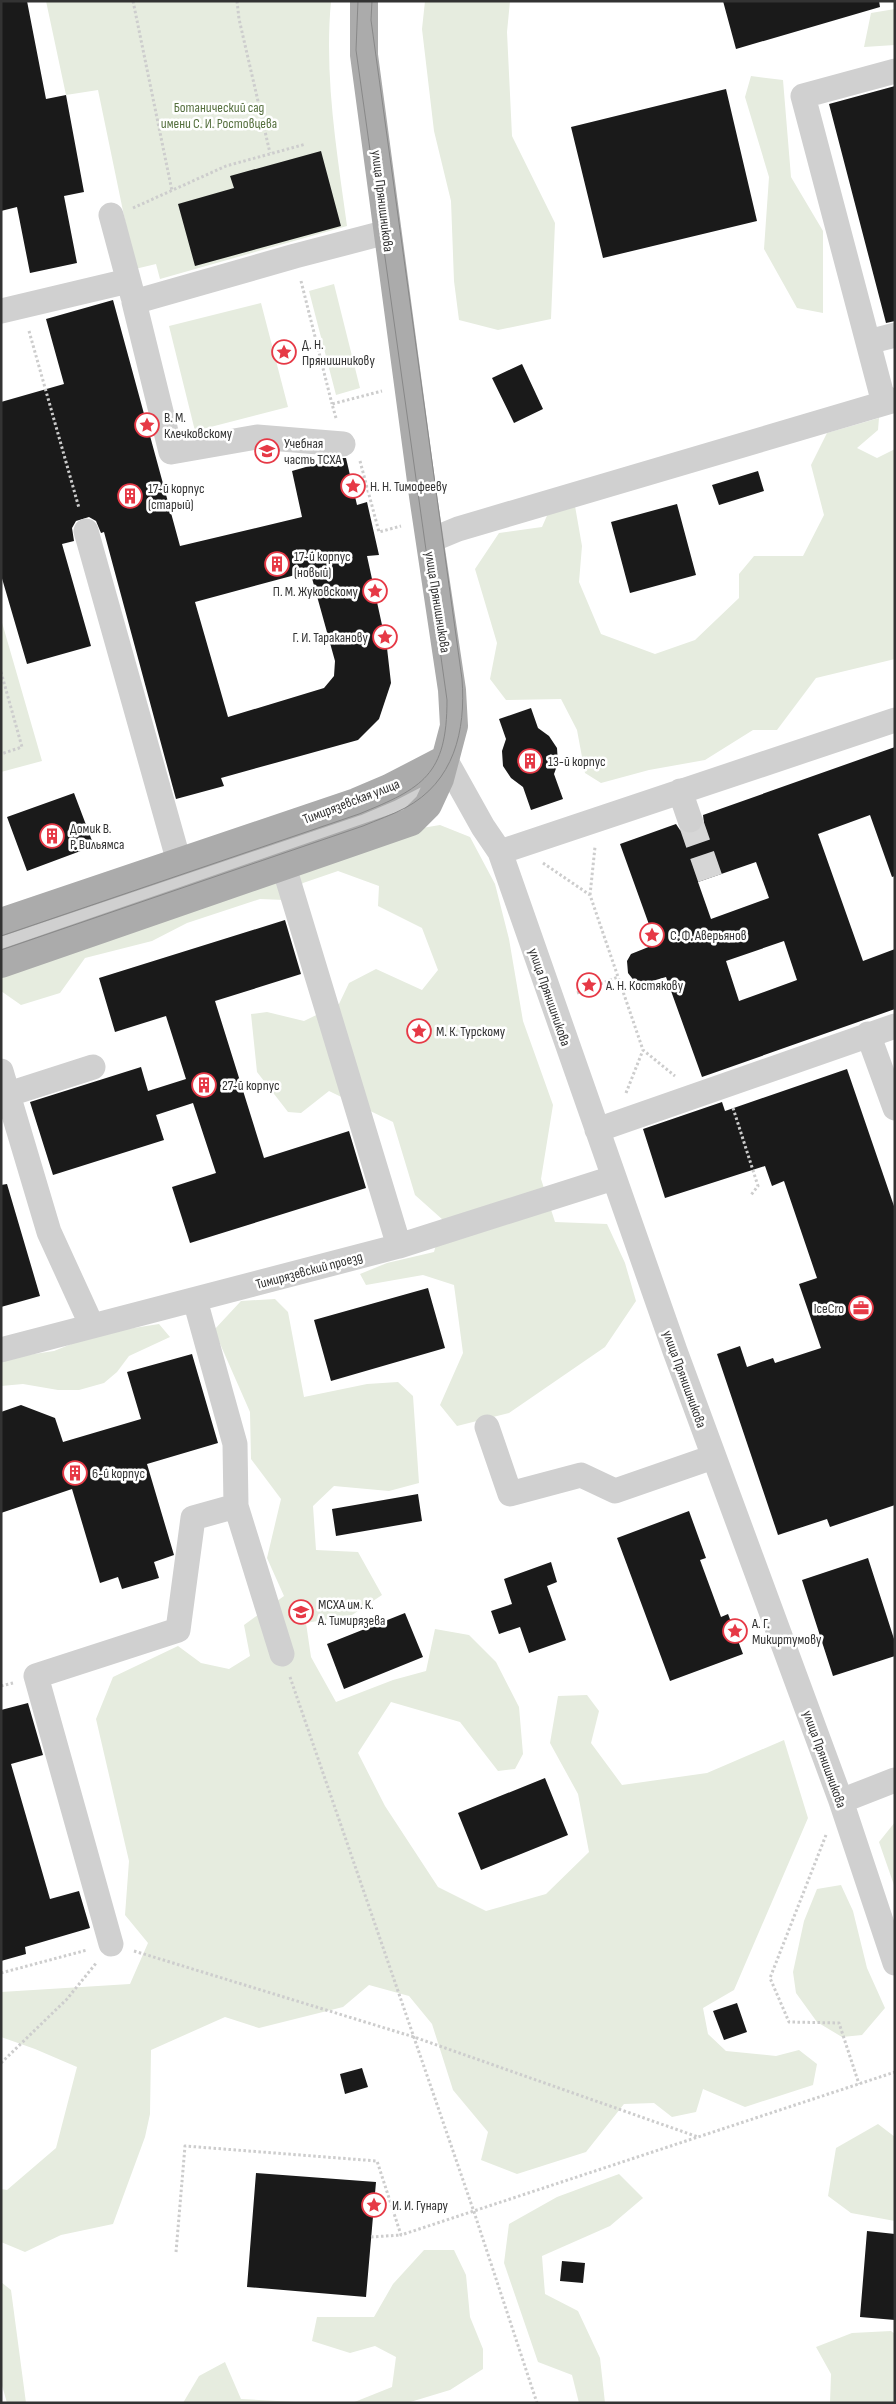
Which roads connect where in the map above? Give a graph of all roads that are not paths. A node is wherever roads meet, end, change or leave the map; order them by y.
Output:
1 (364, 1) edge
2 (895, 71) edge
3 (111, 214) road end
4 (387, 232) junction
5 (131, 292) junction
6 (12, 309) edge
7 (895, 335) edge
8 (868, 342) junction
9 (889, 401) edge
10 (343, 444) road end
11 (86, 532) road end
12 (429, 541) junction
13 (895, 720) edge
14 (445, 758) junction
15 (680, 791) junction
16 (690, 820) tunnel mouth
17 (509, 849) junction
18 (179, 862) junction
19 (284, 867) junction
20 (1, 922) edge
21 (1, 943) edge
22 (1, 964) edge
23 (895, 1026) edge
24 (868, 1034) junction
25 (94, 1067) dead end
26 (5, 1083) edge
27 (895, 1108) edge
28 (605, 1126) junction
29 (613, 1178) junction
30 (399, 1246) junction
31 (195, 1300) junction
32 (92, 1326) junction
33 (1, 1350) edge
34 (487, 1427) dead end
35 (713, 1457) junction
36 (236, 1506) junction
37 (282, 1654) road end
38 (895, 1780) edge
39 (841, 1801) junction
40 (110, 1944) road end
41 (895, 1963) edge

1 - 4 main road, улица Прянишникова
2 - 8 street
3 - 5 street
4 - 5 street
4 - 12 main road, улица Прянишникова
5 - 6 street
5 - 10 street
7 - 8 street
8 - 9 street
9 - 12 street
11 - 18 street
12 - 14 main road, улица Прянишникова
13 - 15 street
14 - 17 street, улица Прянишникова
14 - 18 main road, Тимирязевская улица
14 - 19 main road
14 - 21 street
15 - 16 street
15 - 17 street
17 - 28 street, улица Прянишникова
18 - 20 main road, Тимирязевская улица
19 - 22 main road
19 - 30 street
23 - 24 street
24 - 27 street
24 - 28 street
25 - 26 street
26 - 32 street
28 - 29 street, улица Прянишникова
29 - 30 street, Тимирязевский проезд
29 - 35 street, улица Прянишникова
30 - 31 street, Тимирязевский проезд
31 - 32 street, Тимирязевский проезд
31 - 36 street
32 - 33 street, Тимирязевский проезд
34 - 35 street
35 - 39 street, улица Прянишникова
36 - 37 street
36 - 40 street
38 - 39 street
39 - 41 street, улица Прянишникова

